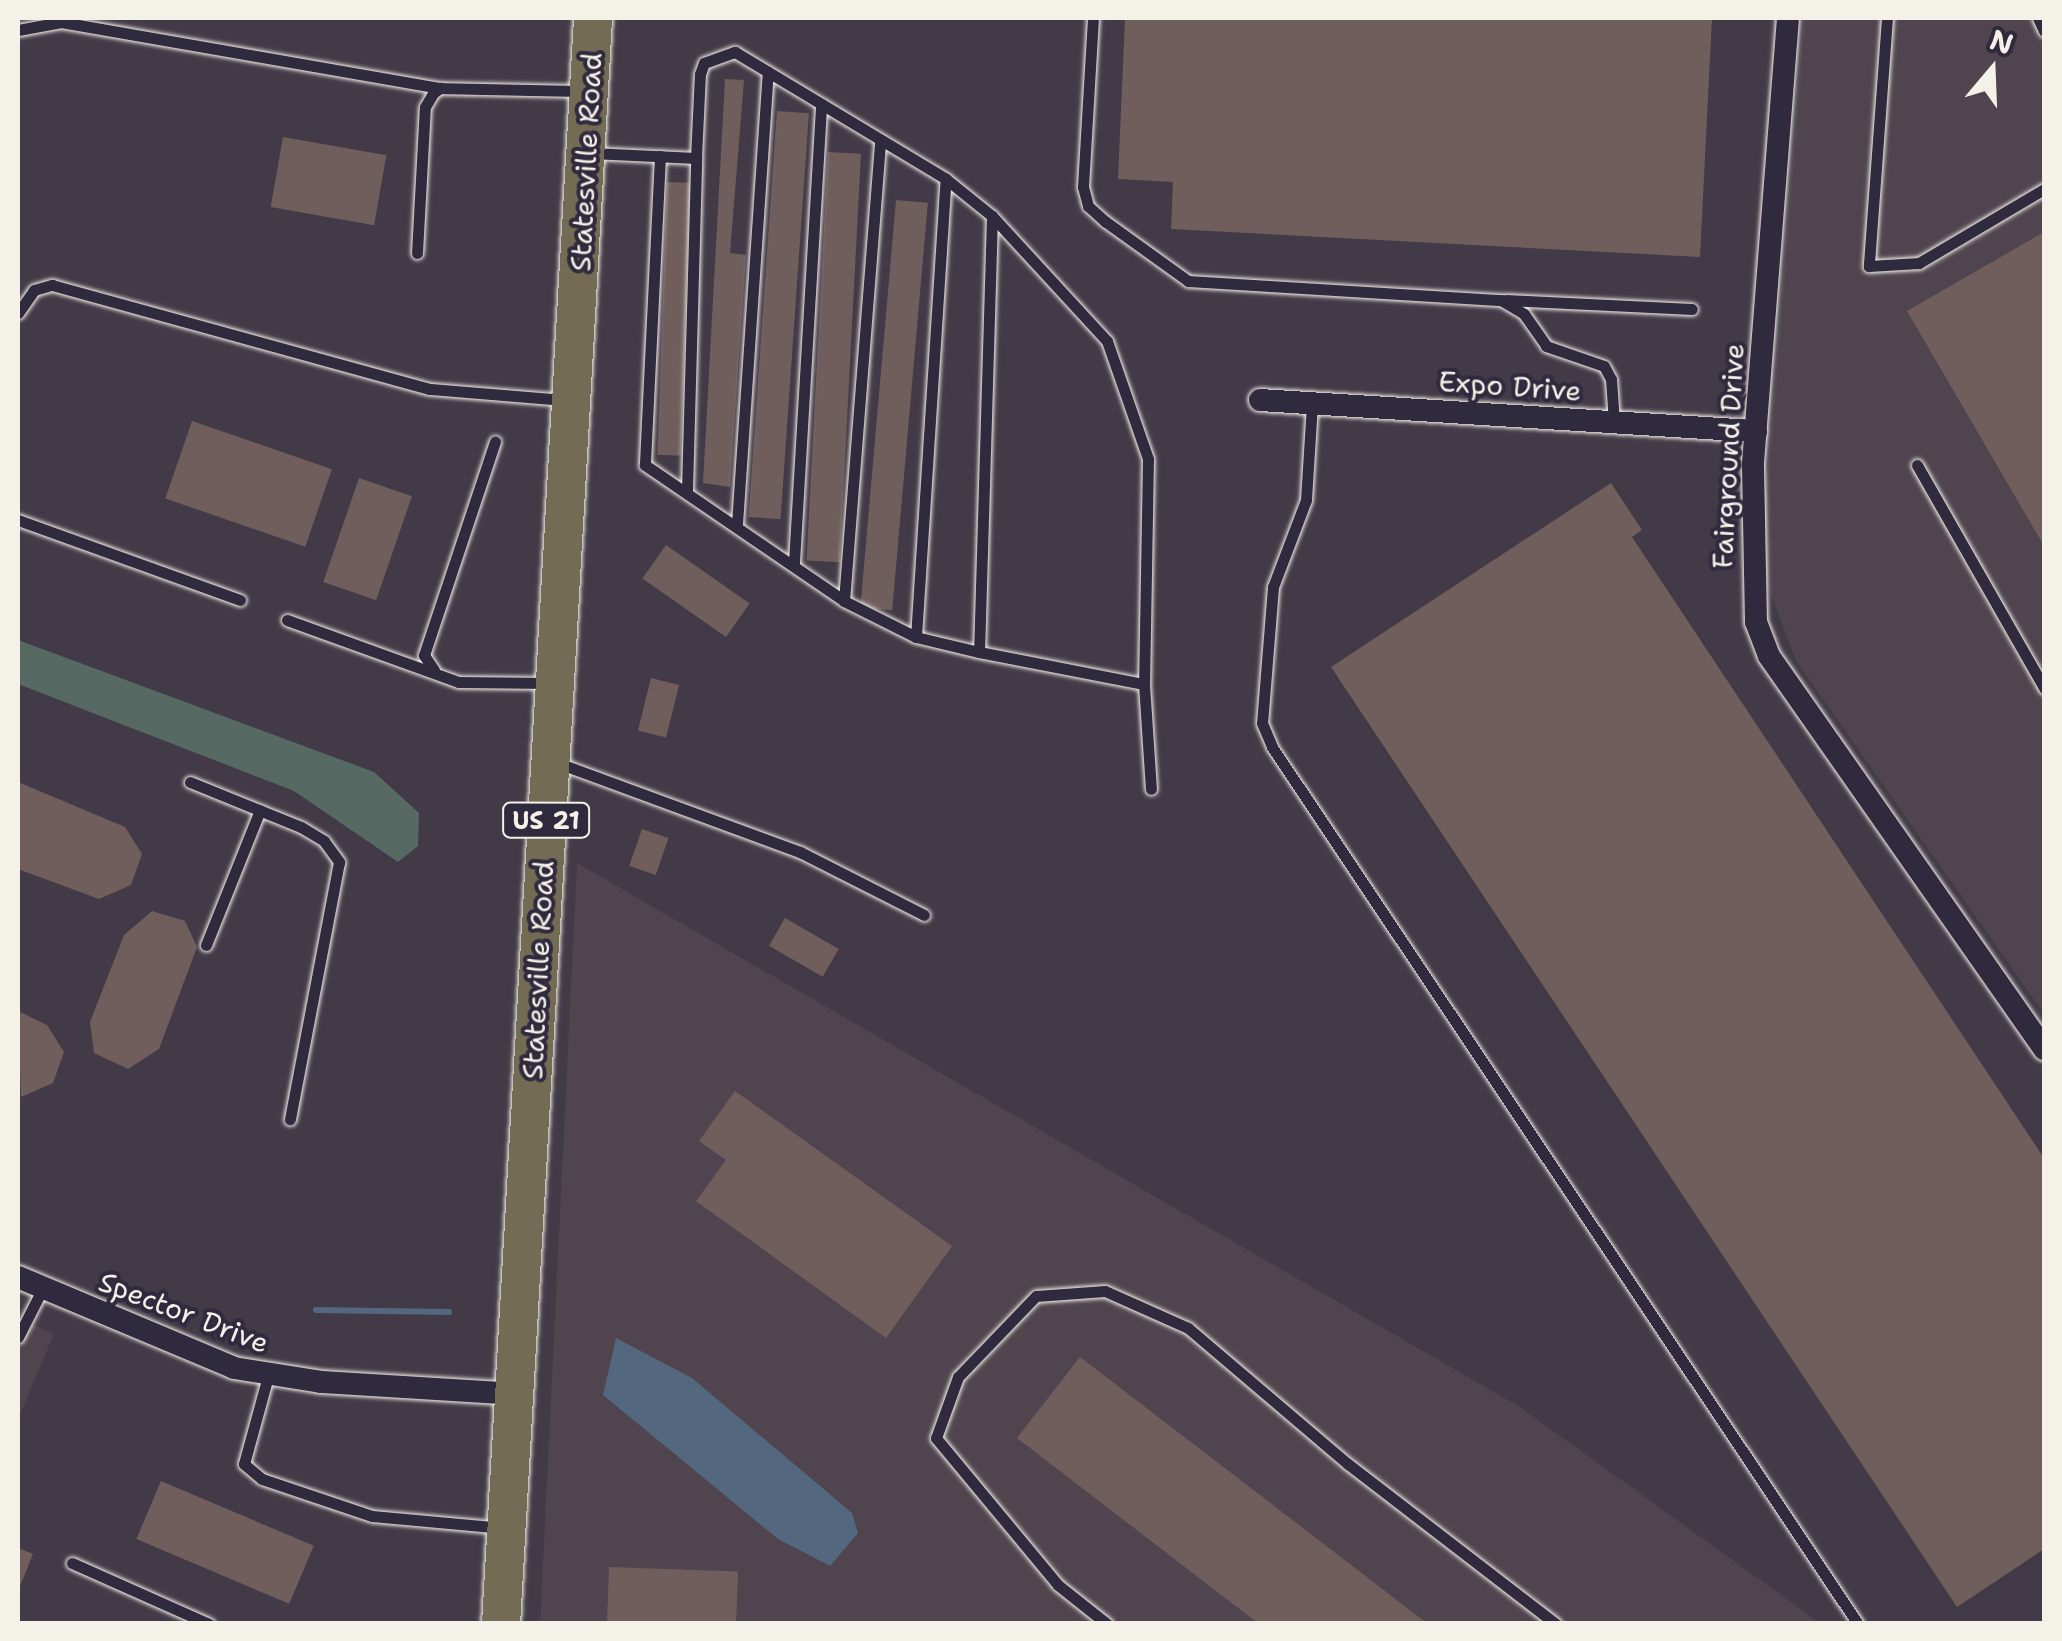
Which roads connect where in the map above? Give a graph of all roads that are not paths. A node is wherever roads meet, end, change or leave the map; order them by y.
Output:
1 (593, 18) edge
2 (1094, 18) edge
3 (1788, 18) edge
4 (1888, 18) edge
5 (2038, 18) edge
6 (60, 20) edge
7 (18, 30) edge
8 (2044, 30) edge
9 (768, 72) junction
10 (440, 88) junction
11 (590, 91) junction
12 (821, 104) junction
13 (880, 142) junction
14 (586, 153) junction
15 (660, 156) junction
16 (696, 158) junction
17 (946, 180) junction
18 (2044, 189) edge
19 (992, 216) junction
20 (417, 253) dead end
21 (1501, 300) junction
22 (1692, 309) dead end
23 (18, 313) edge
24 (574, 400) junction
25 (1260, 400) dead end
26 (1312, 404) junction
27 (1614, 422) junction
28 (1756, 432) junction
29 (495, 442) dead end
30 (1917, 465) dead end
31 (687, 490) junction
32 (18, 520) edge
33 (737, 524) junction
34 (794, 562) junction
35 (240, 600) dead end
36 (844, 600) junction
37 (287, 620) dead end
38 (916, 637) junction
39 (979, 652) junction
40 (434, 670) junction
41 (554, 683) junction
42 (1144, 684) junction
43 (2044, 688) edge
44 (550, 761) junction
45 (190, 782) dead end
46 (1151, 789) dead end
47 (260, 810) junction
48 (924, 914) dead end
49 (206, 945) dead end
50 (2044, 1049) edge
51 (290, 1119) dead end
52 (18, 1277) edge
53 (43, 1288) junction
54 (18, 1337) edge
55 (268, 1376) junction
56 (515, 1394) junction
57 (508, 1528) junction
58 (72, 1563) dead end
59 (209, 1624) edge
60 (502, 1624) edge
61 (1107, 1624) edge
62 (1556, 1624) edge
63 (1858, 1624) edge

1 - 11 main road, Statesville Road / US 21
2 - 21 lane
3 - 28 street, Fairground Drive
4 - 18 lane
5 - 8 lane
6 - 7 lane
6 - 10 lane
9 - 12 lane
9 - 16 lane
9 - 33 lane
10 - 11 lane
10 - 20 lane
11 - 14 main road, Statesville Road / US 21
12 - 13 lane
12 - 34 lane
13 - 17 lane
13 - 36 lane
14 - 15 lane
14 - 24 main road, Statesville Road / US 21
15 - 16 lane
15 - 31 lane
16 - 31 lane
17 - 19 lane
17 - 38 lane
19 - 39 lane
19 - 42 lane
21 - 22 lane
21 - 27 lane
23 - 24 lane
24 - 41 main road, Statesville Road / US 21
25 - 26 street, Expo Drive
26 - 27 street, Expo Drive
26 - 63 lane
27 - 28 street, Expo Drive
28 - 50 street, Fairground Drive
29 - 40 lane
30 - 43 lane
31 - 33 lane
32 - 35 lane
33 - 34 lane
34 - 36 lane
36 - 38 lane
37 - 40 lane
38 - 39 lane
39 - 42 lane
40 - 41 lane
41 - 44 main road, Statesville Road / US 21
42 - 46 lane
44 - 48 lane
44 - 56 main road, Statesville Road / US 21
45 - 47 lane
47 - 49 lane
47 - 51 lane
52 - 53 street, Spector Drive
53 - 54 lane
53 - 55 street, Spector Drive
55 - 56 street, Spector Drive
55 - 57 lane
56 - 57 main road, Statesville Road / US 21
57 - 60 main road, Statesville Road / US 21
58 - 59 lane
61 - 62 lane

